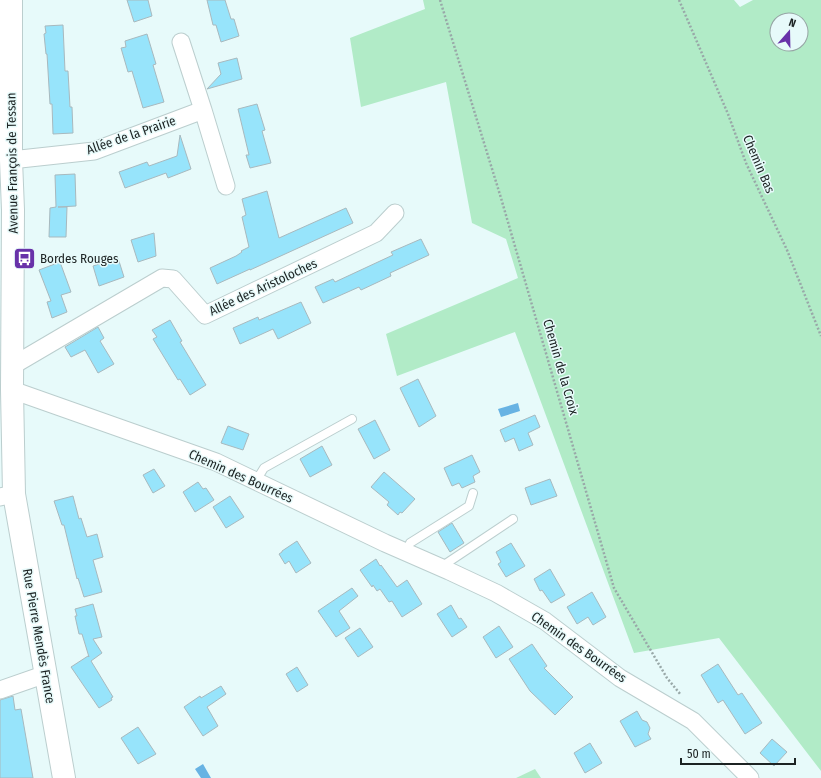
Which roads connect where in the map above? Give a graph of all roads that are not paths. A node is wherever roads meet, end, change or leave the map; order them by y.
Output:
1 (11, 0) edge
2 (181, 42) dead end
3 (202, 110) junction
4 (11, 160) junction
5 (226, 186) dead end
6 (395, 214) dead end
7 (12, 366) junction
8 (12, 390) junction
9 (352, 419) dead end
10 (256, 481) junction
11 (473, 493) dead end
12 (7, 496) edge
13 (513, 519) dead end
14 (406, 552) junction
15 (441, 567) junction
16 (46, 674) junction
17 (0, 690) edge
18 (64, 778) edge
19 (750, 778) edge

1 - 4 street, Avenue François de Tessan
2 - 3 street
3 - 4 street, Allée de la Prairie
3 - 5 street
4 - 7 street, Avenue François de Tessan
6 - 7 street, Allée des Aristoloches
7 - 8 street, Avenue François de Tessan
8 - 10 street, Chemin des Bourrées
8 - 12 street, Avenue François de Tessan
9 - 10 lane
10 - 14 street, Chemin des Bourrées
11 - 14 lane
12 - 16 street, Rue Pierre Mendès France
13 - 15 lane
14 - 15 street, Chemin des Bourrées
15 - 19 street, Chemin des Bourrées
16 - 17 street
16 - 18 street, Rue Pierre Mendès France

